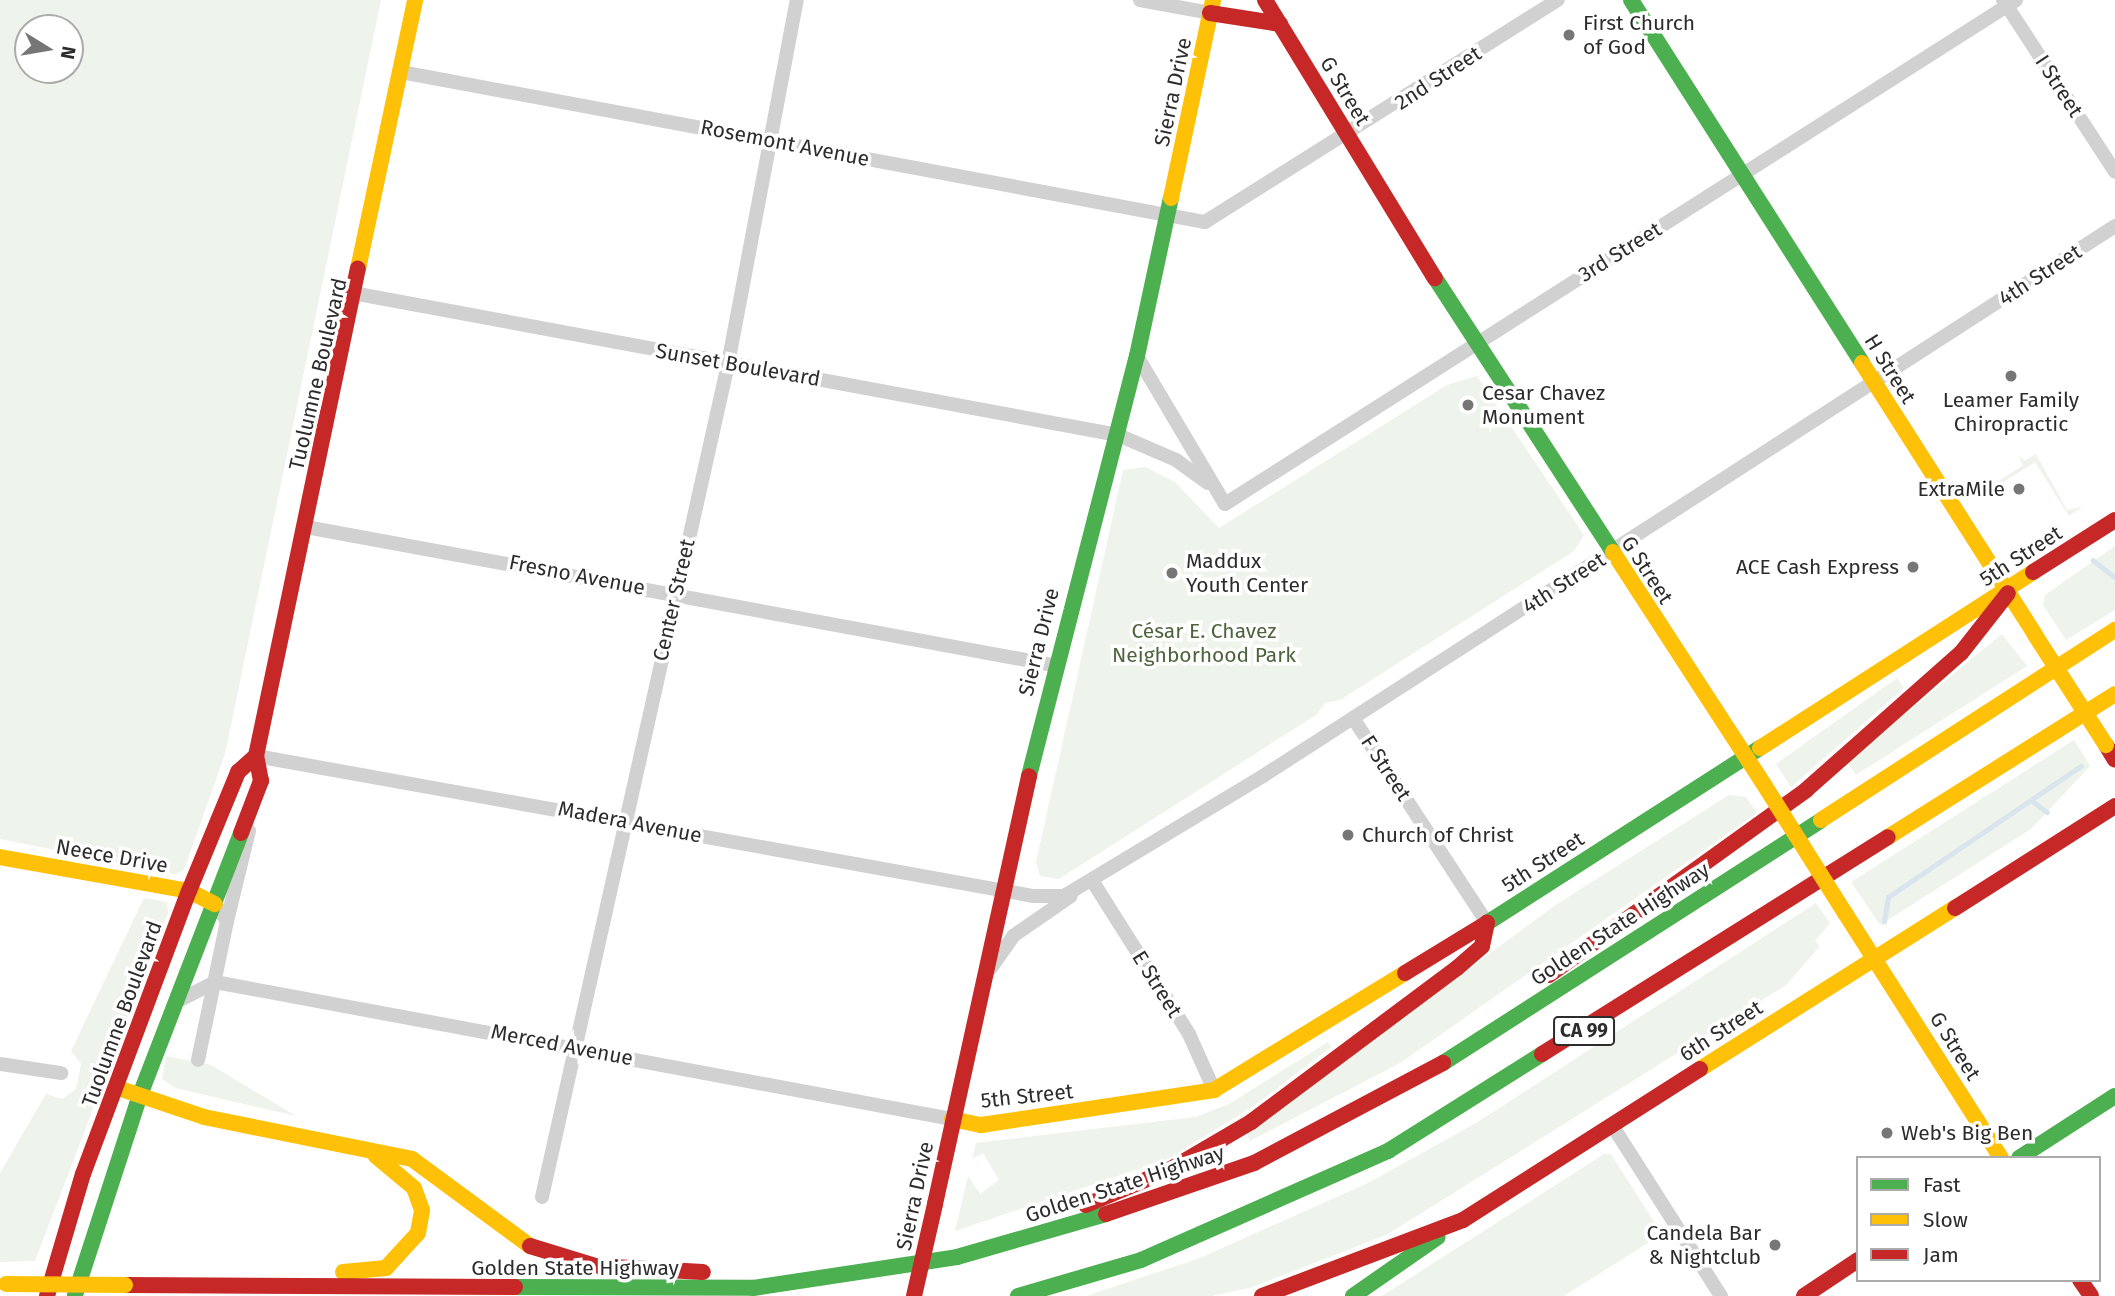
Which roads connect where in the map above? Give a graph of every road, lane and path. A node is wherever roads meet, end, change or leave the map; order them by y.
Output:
1 (415, 0) edge
2 (797, 0) edge
3 (1140, 0) edge
4 (1265, 0) edge
5 (1558, 0) edge
6 (1631, 0) edge
7 (2009, 2) edge
8 (1212, 6) edge
9 (1279, 24) junction
10 (401, 72) junction
11 (1347, 137) junction
12 (770, 140) junction
13 (2115, 173) edge
14 (1741, 175) junction
15 (1168, 216) junction
16 (2115, 226) edge
17 (358, 294) junction
18 (1476, 343) junction
19 (1138, 356) junction
20 (728, 364) junction
21 (1873, 382) junction
22 (1118, 435) junction
23 (1215, 488) junction
24 (2115, 520) edge
25 (306, 527) junction
26 (1611, 553) junction
27 (2008, 593) junction
28 (675, 594) junction
29 (2115, 630) edge
30 (1054, 666) junction
31 (2115, 694) edge
32 (1353, 718) junction
33 (1746, 755) junction
34 (256, 756) junction
35 (2115, 760) edge
36 (255, 798) junction
37 (2115, 806) edge
38 (626, 821) junction
39 (0, 857) edge
40 (1087, 886) junction
41 (1004, 890) junction
42 (189, 891) junction
43 (215, 904) junction
44 (227, 922) junction
45 (1487, 923) junction
46 (1874, 958) junction
47 (985, 981) junction
48 (215, 982) junction
49 (176, 1002) junction
50 (576, 1047) junction
51 (198, 1060) dead end
52 (0, 1064) edge
53 (1435, 1068) junction
54 (61, 1073) dead end
55 (118, 1088) junction
56 (1214, 1090) junction
57 (139, 1095) junction
58 (2115, 1096) edge
59 (953, 1119) junction
60 (1612, 1125) junction
61 (352, 1146) junction
62 (2000, 1156) edge
63 (2022, 1156) edge
64 (542, 1197) dead end
65 (1463, 1220) junction
66 (957, 1257) junction
67 (1856, 1261) edge
68 (904, 1267) junction
69 (3, 1284) edge
70 (125, 1285) junction
71 (47, 1296) edge
72 (75, 1296) edge
73 (914, 1296) edge
74 (1018, 1296) edge
75 (1262, 1296) edge
76 (1354, 1296) edge
77 (1721, 1296) edge
78 (1804, 1296) edge

1 - 10 main road, Tuolumne Boulevard
2 - 12 street, Center Street
3 - 8 street
4 - 9 main road, G Street
5 - 11 street, 2nd Street
6 - 14 main road, H Street
7 - 13 street, I Street
7 - 14 street, 3rd Street
8 - 9 main road
8 - 15 main road, Sierra Drive
9 - 11 main road, G Street
10 - 12 street, Rosemont Avenue
10 - 17 main road, Tuolumne Boulevard
11 - 15 street, 2nd Street
11 - 18 main road, G Street
12 - 15 street, Rosemont Avenue
12 - 20 street, Center Street
14 - 18 street, 3rd Street
14 - 21 main road, H Street
15 - 19 main road, Sierra Drive
16 - 21 street, 4th Street
17 - 20 street, Sunset Boulevard
17 - 25 main road, Tuolumne Boulevard
18 - 23 street, 3rd Street
18 - 26 main road, G Street
19 - 22 main road, Sierra Drive
19 - 23 street
20 - 22 street, Sunset Boulevard
20 - 28 street, Center Street
21 - 26 street, 4th Street
21 - 27 main road, H Street
22 - 23 street
22 - 30 main road, Sierra Drive
24 - 27 main road, 5th Street
25 - 28 street, Fresno Avenue
25 - 34 main road, Tuolumne Boulevard
26 - 32 street, 4th Street
26 - 33 main road, G Street
27 - 33 main road, 5th Street
27 - 35 main road, H Street, bridge
27 - 53 main road
28 - 30 street, Fresno Avenue
28 - 38 street, Center Street
29 - 53 main road, Golden State Highway / CA 99
30 - 41 main road, Sierra Drive
31 - 74 main road, CA 99
32 - 40 street, 4th Street
32 - 45 street, F Street
33 - 45 main road, 5th Street
33 - 46 main road, G Street, bridge
34 - 36 main road, Tuolumne Boulevard
34 - 38 street, Madera Avenue
34 - 42 main road, Tuolumne Boulevard
36 - 43 main road, Tuolumne Boulevard
36 - 44 street, Tuolumne Boulevard
37 - 46 main road, 6th Street
38 - 41 street, Madera Avenue
38 - 50 street, Center Street
39 - 42 main road, Neece Drive
40 - 41 street, 4th Street
40 - 47 street, 4th Street
40 - 56 street, E Street
41 - 47 main road, Sierra Drive
42 - 43 main road, Neece Drive
42 - 55 main road, Tuolumne Boulevard
43 - 44 street
43 - 49 main road, Tuolumne Boulevard
44 - 48 street, Tuolumne Boulevard
45 - 56 main road, 5th Street
45 - 66 main road
46 - 60 main road, 6th Street
46 - 62 main road, G Street
47 - 59 main road, Sierra Drive
48 - 49 street
48 - 50 street, Merced Avenue
48 - 51 street, Tuolumne Boulevard
49 - 57 main road, Tuolumne Boulevard
50 - 59 street, Merced Avenue
50 - 64 street, Center Street
52 - 54 street
53 - 66 main road, Golden State Highway / CA 99
55 - 57 main road
55 - 71 main road, Tuolumne Boulevard
56 - 59 main road, 5th Street
57 - 61 main road
57 - 72 main road, Tuolumne Boulevard
58 - 63 main road
59 - 73 main road, Sierra Drive, bridge
60 - 65 main road, 6th Street
60 - 77 street
61 - 68 main road
61 - 70 main road
65 - 75 main road
65 - 76 main road, 6th Street
66 - 68 main road, Golden State Highway / CA 99
67 - 78 main road
68 - 70 main road, Golden State Highway / CA 99
69 - 70 main road, Golden State Highway / CA 99, bridge

